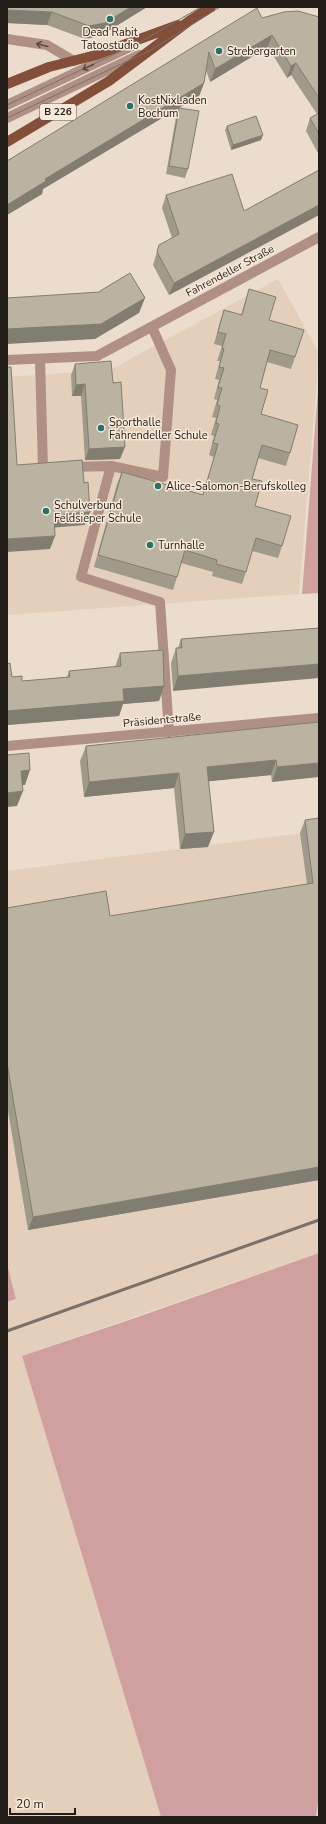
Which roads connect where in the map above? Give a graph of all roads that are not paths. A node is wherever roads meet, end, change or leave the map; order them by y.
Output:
1 (211, 7) edge
2 (190, 21) junction
3 (161, 31) junction
4 (7, 39) edge
5 (151, 50) junction
6 (74, 61) junction
7 (7, 84) edge
8 (7, 105) edge
9 (7, 118) edge
10 (7, 142) edge
11 (319, 237) edge
12 (152, 327) junction
13 (40, 359) junction
14 (7, 360) edge
15 (111, 466) junction
16 (319, 718) edge
17 (169, 732) junction
18 (7, 746) edge

1 - 2 main road, B 226
2 - 3 main road, B 226
2 - 5 main road, B 226
3 - 6 main road, B 226
3 -> 8 street
6 -> 4 street
5 - 9 street
5 - 10 main road, B 226
6 - 7 main road, B 226
11 - 12 street, Fahrendeller Straße
12 - 13 street, Fahrendeller Straße
12 - 15 street
13 - 14 street, Fahrendeller Straße
13 - 15 street
15 - 17 street
16 - 17 street, Präsidentstraße
17 - 18 street, Präsidentstraße

